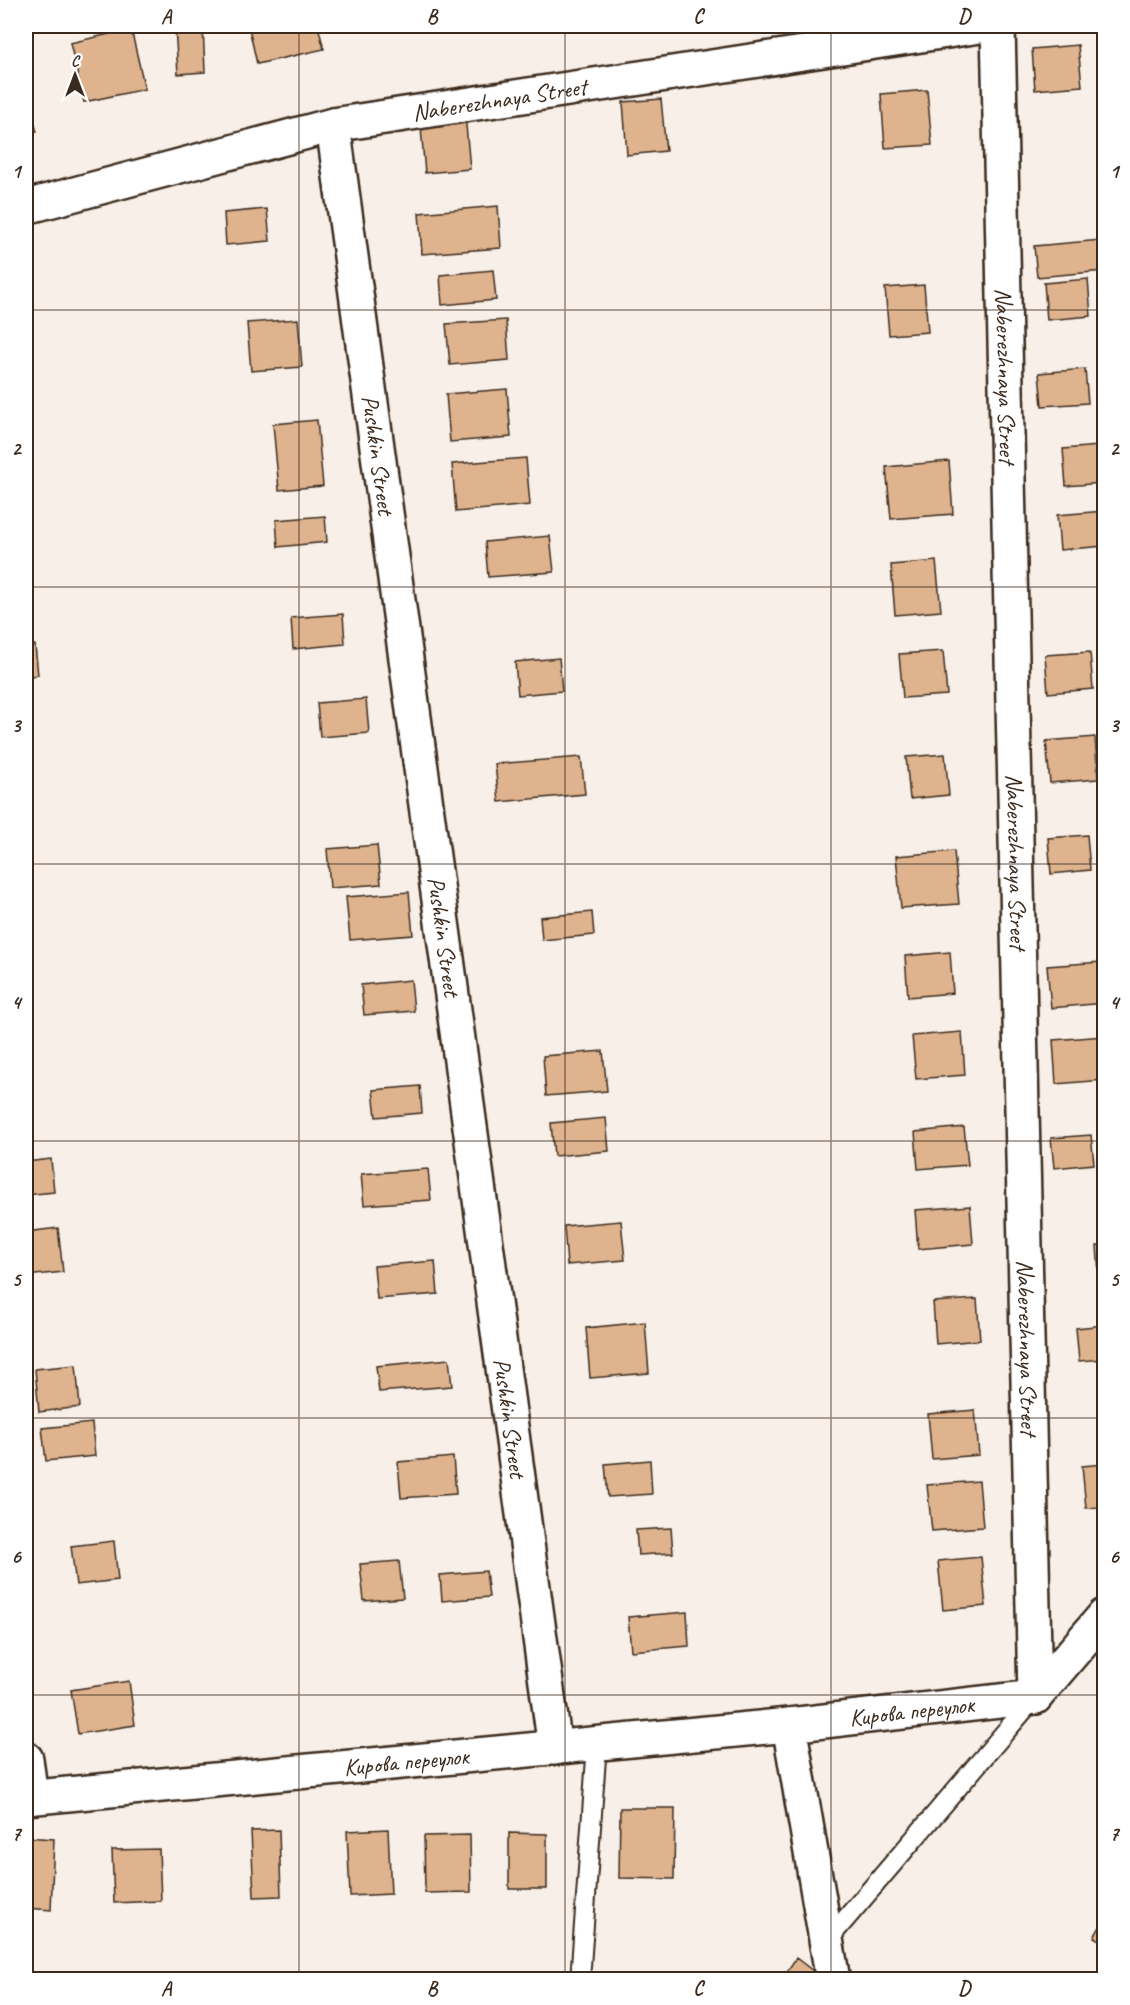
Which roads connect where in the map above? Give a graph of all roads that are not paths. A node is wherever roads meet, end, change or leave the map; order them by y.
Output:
1 (980, 26) edge
2 (998, 26) edge
3 (333, 125) junction
4 (26, 207) edge
5 (1104, 1616) edge
6 (1035, 1697) junction
7 (789, 1725) junction
8 (597, 1744) junction
9 (555, 1748) junction
10 (26, 1759) edge
11 (28, 1798) edge
12 (826, 1942) junction
13 (580, 1980) edge
14 (833, 1980) edge

1 - 3 street, Naberezhnaya Street
2 - 6 street, Naberezhnaya Street
3 - 4 street, Naberezhnaya Street
3 - 9 street, Pushkin Street
5 - 6 street
6 - 7 street, Кирова переулок
6 - 12 lane
7 - 8 street, Кирова переулок
7 - 12 street
8 - 9 street, Кирова переулок
8 - 13 lane
9 - 11 street, Кирова переулок
10 - 11 street
12 - 14 street

